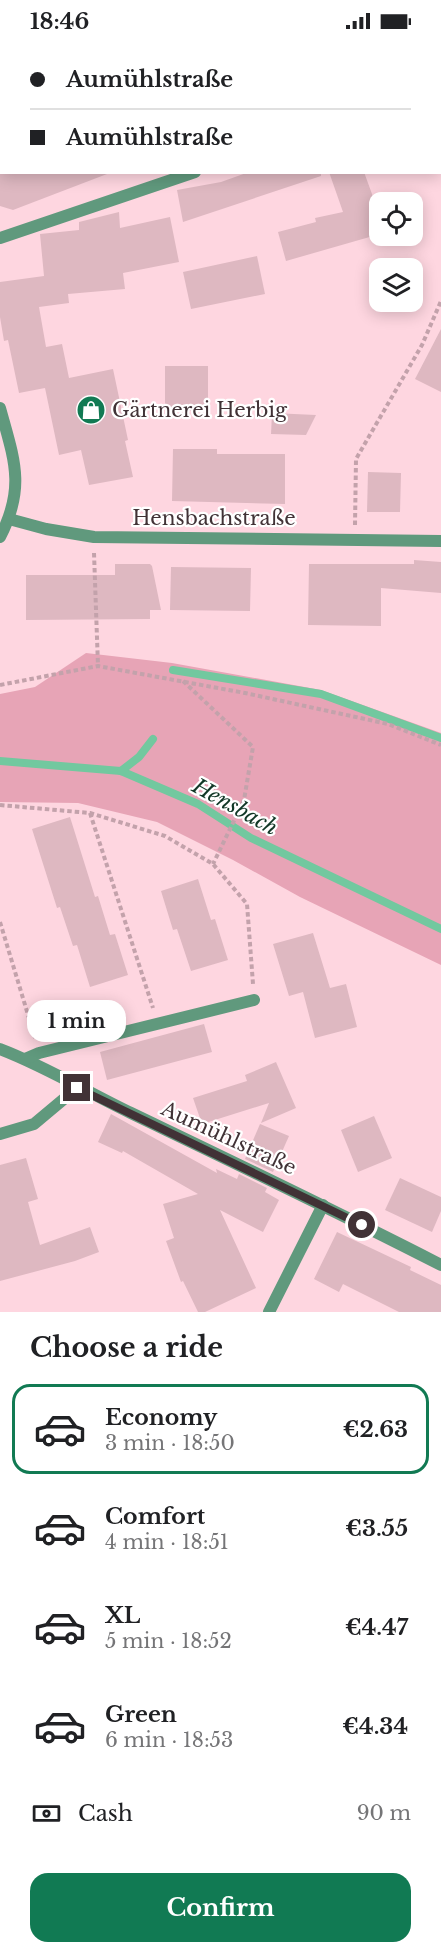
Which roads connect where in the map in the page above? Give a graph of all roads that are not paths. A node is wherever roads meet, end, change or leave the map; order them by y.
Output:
1 (188, 174) edge
2 (0, 238) edge
3 (0, 408) edge
4 (9, 519) junction
5 (0, 537) edge
6 (441, 541) edge
7 (254, 1000) road end
8 (0, 1049) edge
9 (25, 1059) junction
10 (77, 1088) junction
11 (0, 1134) edge
12 (323, 1204) junction
13 (441, 1265) edge
14 (269, 1312) edge

1 - 2 street
3 - 4 street
4 - 5 street
4 - 6 street, Hensbachstraße
7 - 9 street
8 - 9 street, Aumühlstraße
9 - 10 street, Aumühlstraße
10 - 11 street
10 - 12 street, Aumühlstraße
12 - 13 street, Aumühlstraße
12 - 14 street

